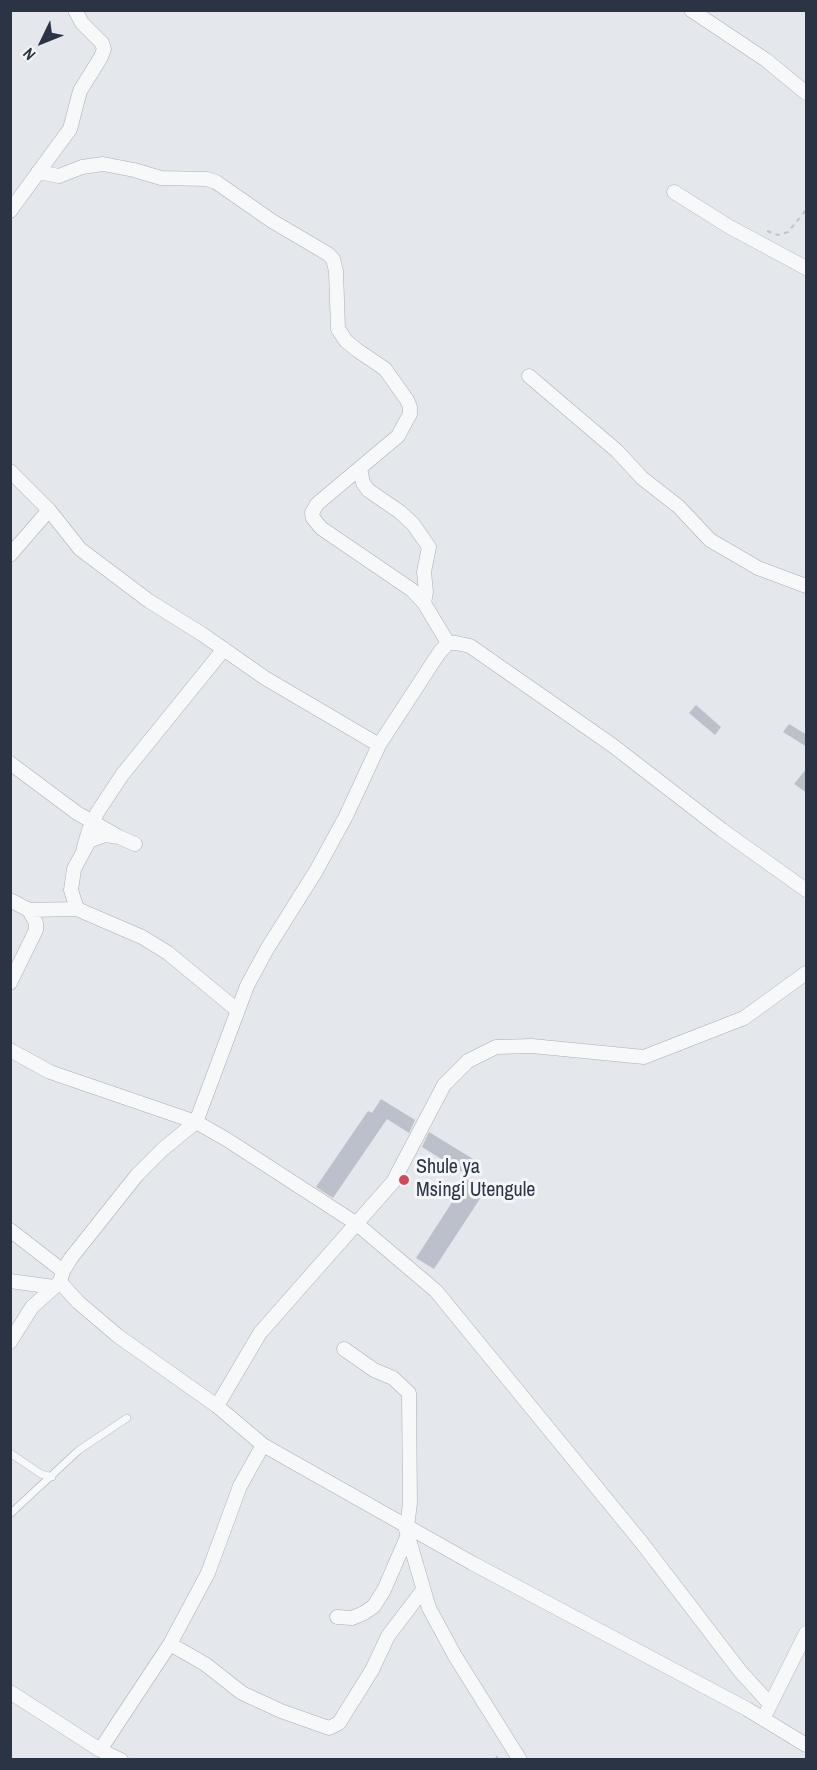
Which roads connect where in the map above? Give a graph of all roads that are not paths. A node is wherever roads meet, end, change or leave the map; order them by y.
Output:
1 (75, 10) edge
2 (691, 10) edge
3 (807, 93) edge
4 (39, 172) junction
5 (674, 192) dead end
6 (10, 211) edge
7 (807, 268) edge
8 (529, 376) dead end
9 (360, 468) junction
10 (10, 471) edge
11 (49, 510) junction
12 (10, 555) edge
13 (807, 586) edge
14 (424, 603) junction
15 (448, 643) junction
16 (224, 649) junction
17 (378, 745) junction
18 (10, 762) edge
19 (93, 822) junction
20 (119, 837) junction
21 (135, 844) dead end
22 (84, 848) junction
23 (807, 890) edge
24 (10, 900) edge
25 (77, 909) junction
26 (29, 910) junction
27 (807, 973) edge
28 (10, 983) edge
29 (237, 1010) junction
30 (10, 1050) edge
31 (196, 1122) junction
32 (357, 1224) junction
33 (10, 1230) edge
34 (59, 1280) junction
35 (10, 1281) edge
36 (10, 1342) edge
37 (344, 1349) dead end
38 (217, 1406) junction
39 (127, 1418) dead end
40 (263, 1445) junction
41 (10, 1453) edge
42 (52, 1477) junction
43 (10, 1514) edge
44 (406, 1530) junction
45 (423, 1590) junction
46 (337, 1617) dead end
47 (807, 1633) edge
48 (170, 1644) junction
49 (10, 1692) edge
50 (770, 1704) junction
51 (764, 1719) junction
52 (807, 1745) edge
53 (100, 1750) junction
54 (121, 1760) edge
55 (520, 1760) edge

1 - 4 street
2 - 3 street
4 - 6 street
4 - 9 street
5 - 7 street
8 - 13 street
9 - 14 street
9 - 14 street
10 - 11 street
11 - 12 street
11 - 16 street
14 - 15 street
15 - 17 street
15 - 23 street
16 - 17 street
16 - 19 street
17 - 29 street
18 - 19 street
19 - 20 street
19 - 22 street
20 - 21 street
20 - 22 street
22 - 25 street
24 - 26 street
25 - 26 street
25 - 29 street
26 - 28 street
27 - 32 street
29 - 31 street
30 - 31 street
31 - 32 street
31 - 34 street
32 - 38 street
32 - 50 street
33 - 34 street
34 - 35 street
34 - 36 street
34 - 38 street
37 - 44 street
38 - 40 street
39 - 42 lane
40 - 44 street
40 - 48 street
41 - 42 lane
42 - 43 lane
44 - 45 street
44 - 46 street
44 - 51 street
45 - 48 street
45 - 55 street
47 - 50 street
48 - 53 street
49 - 53 street
50 - 51 street
51 - 52 street
53 - 54 street

